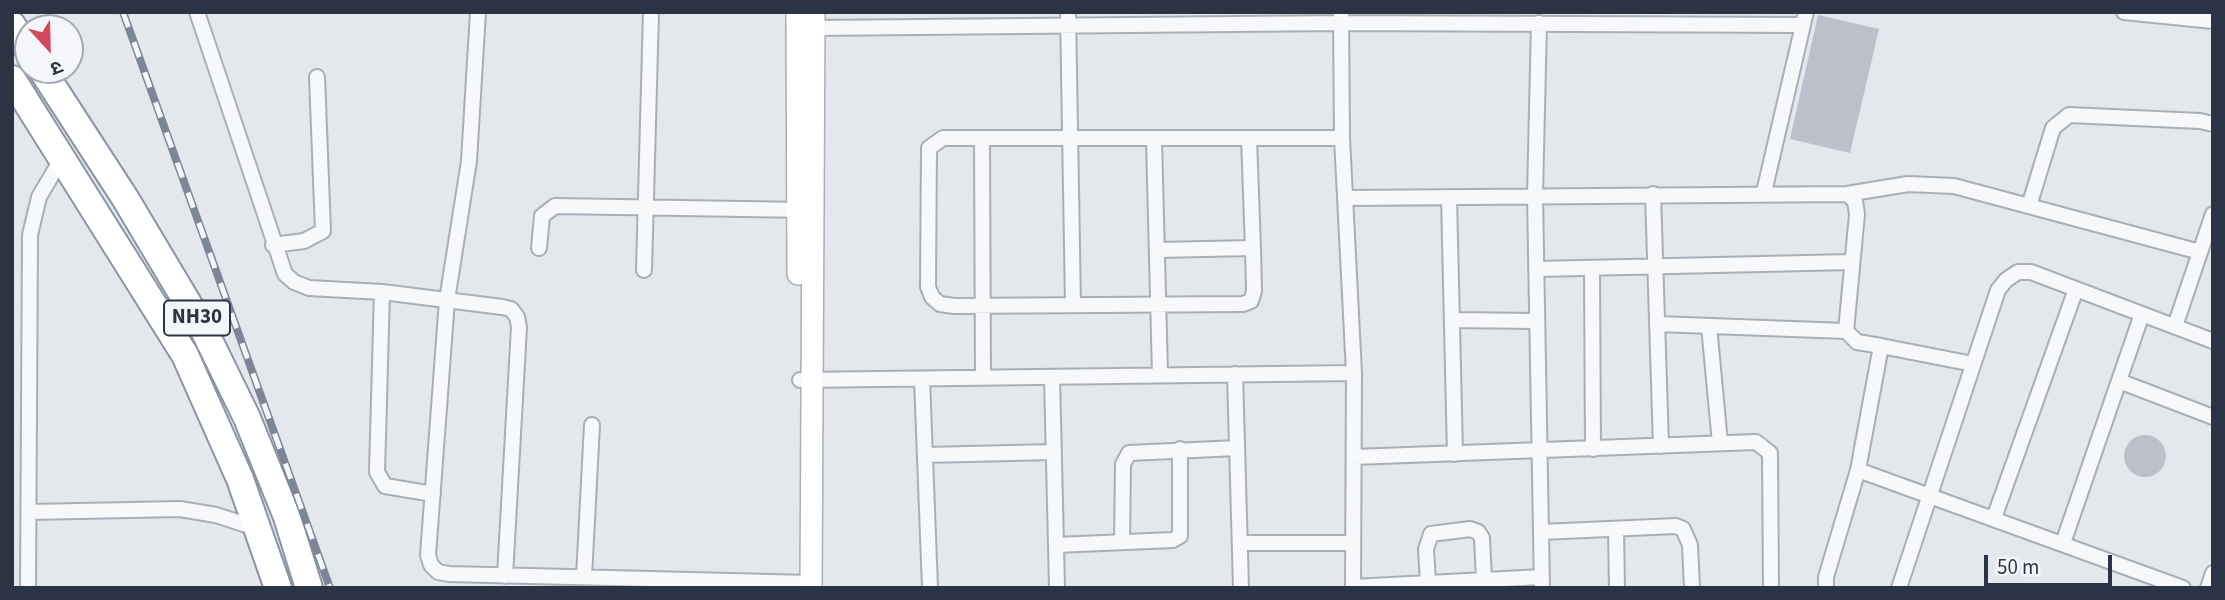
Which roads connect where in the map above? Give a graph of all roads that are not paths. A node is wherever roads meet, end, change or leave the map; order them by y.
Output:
1 (197, 12) edge
2 (478, 12) edge
3 (651, 12) edge
4 (797, 12) edge
5 (2124, 12) edge
6 (1341, 18) edge
7 (1804, 18) edge
8 (1068, 19) edge
9 (814, 20) edge
10 (2213, 21) edge
11 (1539, 23) junction
12 (317, 77) dead end
13 (12, 79) edge
14 (51, 84) edge
15 (2213, 124) edge
16 (1249, 138) junction
17 (1342, 138) junction
18 (1070, 139) junction
19 (1154, 139) junction
20 (982, 140) junction
21 (62, 158) junction
22 (1764, 192) junction
23 (1653, 194) junction
24 (1847, 194) junction
25 (1535, 195) junction
26 (1449, 197) junction
27 (1348, 198) junction
28 (2029, 206) junction
29 (646, 209) junction
30 (805, 211) junction
31 (2213, 214) edge
32 (273, 245) junction
33 (539, 248) dead end
34 (1253, 248) junction
35 (1157, 250) junction
36 (2200, 253) junction
37 (1852, 262) junction
38 (1655, 267) junction
39 (1592, 268) junction
40 (1536, 269) junction
41 (644, 270) dead end
42 (2076, 289) junction
43 (382, 292) junction
44 (447, 300) junction
45 (1073, 305) junction
46 (1158, 305) junction
47 (982, 306) junction
48 (2142, 314) junction
49 (1452, 320) junction
50 (1536, 321) junction
51 (1657, 324) junction
52 (1709, 326) junction
53 (2175, 326) junction
54 (1846, 331) junction
55 (2213, 341) edge
56 (1881, 346) junction
57 (1973, 364) junction
58 (1354, 373) junction
59 (1235, 374) junction
60 (1160, 375) junction
61 (1052, 377) junction
62 (983, 378) junction
63 (806, 379) junction
64 (922, 379) junction
65 (2119, 382) junction
66 (2213, 417) edge
67 (593, 425) dead end
68 (1720, 443) junction
69 (1661, 446) junction
70 (1237, 448) junction
71 (1593, 449) junction
72 (1180, 450) junction
73 (12, 452) edge
74 (29, 452) junction
75 (1054, 452) junction
76 (1538, 452) junction
77 (1455, 454) junction
78 (925, 456) junction
79 (1354, 457) junction
80 (1858, 470) junction
81 (433, 494) junction
82 (1929, 494) junction
83 (29, 512) junction
84 (1994, 518) junction
85 (260, 529) junction
86 (1616, 529) junction
87 (1541, 532) junction
88 (1122, 542) junction
89 (1240, 543) junction
90 (1353, 543) junction
91 (2063, 543) junction
92 (1056, 545) junction
93 (2213, 573) edge
94 (505, 576) junction
95 (584, 578) junction
96 (1484, 580) junction
97 (1542, 582) edge
98 (1428, 583) junction
99 (806, 585) edge
100 (1353, 587) edge
101 (29, 588) edge
102 (278, 588) edge
103 (309, 588) edge
104 (930, 588) edge
105 (1057, 588) edge
106 (1241, 588) edge
107 (1617, 588) edge
108 (1692, 588) edge
109 (1771, 588) edge
110 (1826, 588) edge
111 (1899, 588) edge
112 (2183, 588) edge
113 (2208, 588) edge

1 - 32 street
2 - 44 street
3 - 29 street
4 - 30 street
5 - 10 street
6 - 8 street
6 - 11 street
6 - 17 street
7 - 11 street
7 - 22 street
8 - 9 street
8 - 18 street
9 - 30 street
11 - 25 street
12 - 32 street
13 - 21 highway, NH30
14 - 103 highway, NH30
15 - 28 street
16 - 17 street
16 - 19 street
16 - 34 street
17 - 27 street
18 - 19 street
18 - 20 street
18 - 45 street
19 - 35 street
20 - 47 street
20 - 47 street
21 - 74 street
21 - 85 highway, NH30
22 - 23 street
22 - 24 street
23 - 25 street
23 - 38 street
24 - 28 street
24 - 37 street
25 - 26 street
25 - 40 street
26 - 27 street
26 - 49 street
27 - 58 street
28 - 36 street
29 - 30 street
29 - 33 street
29 - 41 street
30 - 63 street
31 - 36 street
32 - 43 street
34 - 35 street
34 - 46 street
35 - 46 street
36 - 53 street
37 - 38 street
37 - 54 street
38 - 39 street
38 - 51 street
39 - 40 street
39 - 71 street
40 - 50 street
42 - 48 street
42 - 57 street
42 - 84 street
43 - 44 street
43 - 81 street
44 - 81 street
44 - 94 street
45 - 46 street
45 - 47 street
46 - 60 street
47 - 62 street
48 - 53 street
48 - 65 street
49 - 50 street
49 - 77 street
50 - 76 street
51 - 52 street
51 - 69 street
52 - 54 street
52 - 68 street
53 - 55 street
54 - 56 street
56 - 57 street
56 - 80 street
57 - 82 street
58 - 59 street
58 - 79 street
59 - 60 street
59 - 70 street
60 - 61 street
61 - 62 street
61 - 75 street
62 - 64 street
63 - 64 street
63 - 99 street
64 - 78 street
65 - 66 street
65 - 91 street
67 - 95 street
68 - 69 street
68 - 109 street
69 - 71 street
70 - 72 street
70 - 89 street
71 - 76 street
72 - 88 street
72 - 88 street
73 - 74 street
74 - 83 street
75 - 78 street
75 - 92 street
76 - 77 street
76 - 87 street
77 - 79 street
78 - 104 street
79 - 90 street
80 - 82 street
80 - 110 street
81 - 94 street
82 - 84 street
82 - 111 street
83 - 85 street
83 - 101 street
84 - 91 street
85 - 102 highway, NH30
86 - 87 street
86 - 107 street
86 - 108 street
87 - 97 street
88 - 92 street
89 - 90 street
89 - 106 street
90 - 100 street
91 - 112 street
92 - 105 street
93 - 113 street
94 - 95 street
95 - 99 street
96 - 97 street
96 - 98 street
96 - 98 street
98 - 100 street

